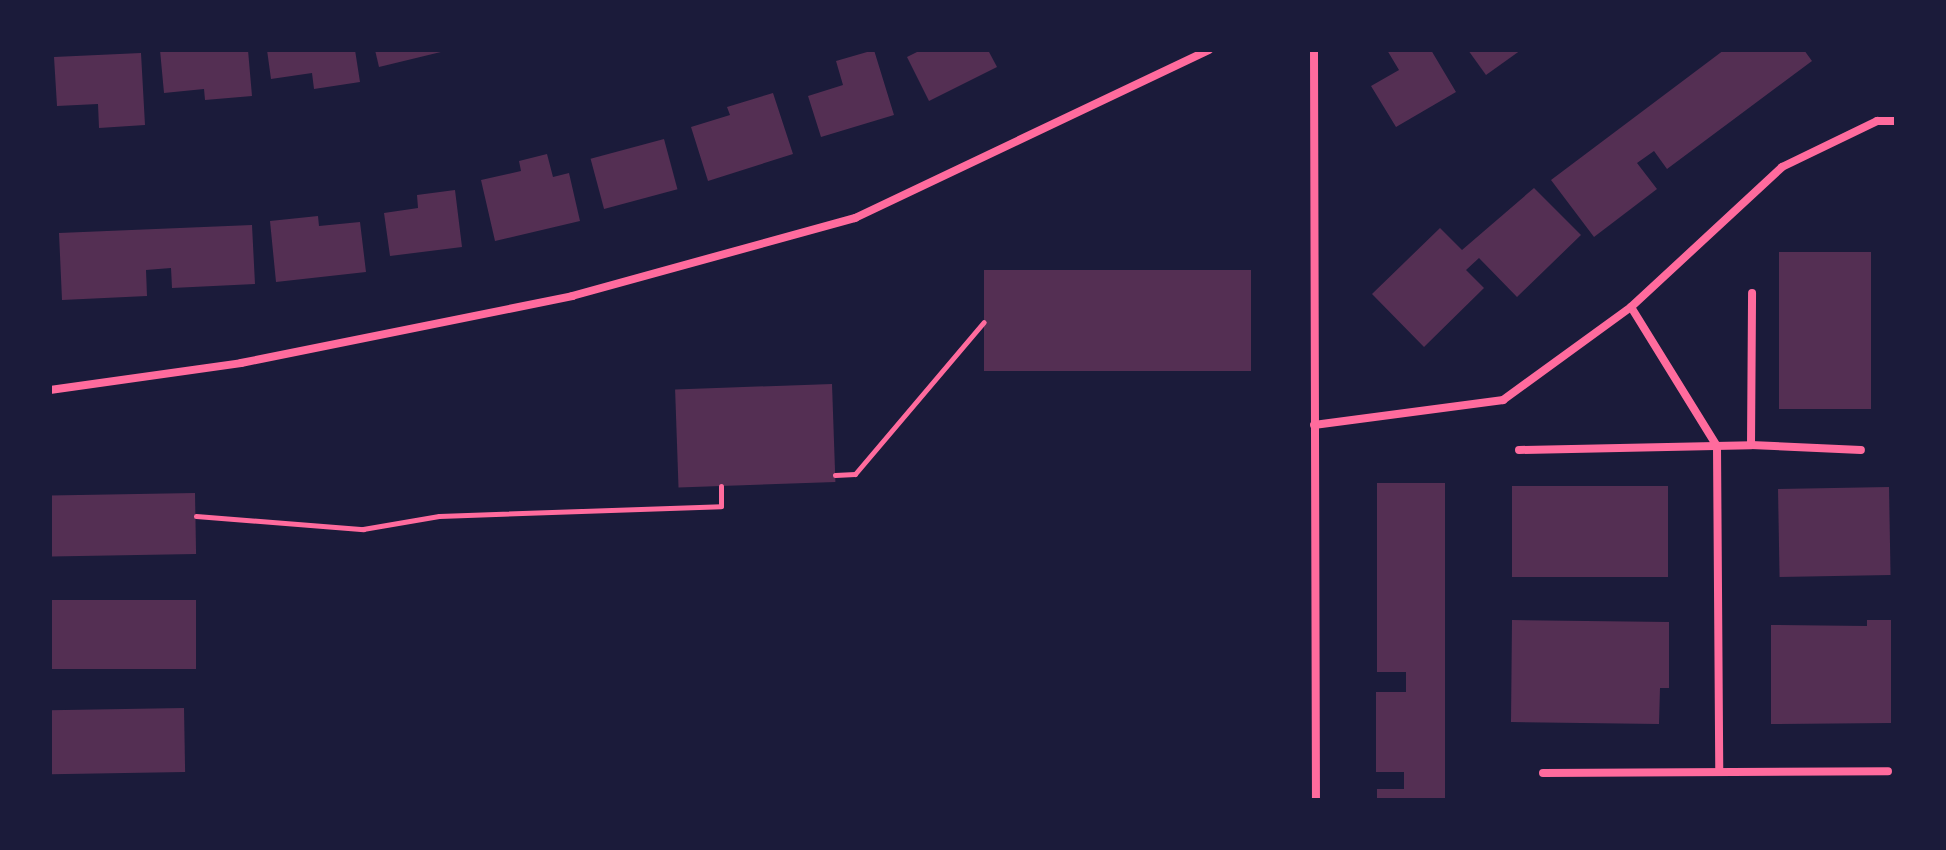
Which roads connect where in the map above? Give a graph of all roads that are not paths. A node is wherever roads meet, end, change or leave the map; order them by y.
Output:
1 (1209, 50) edge
2 (1314, 50) edge
3 (1896, 121) edge
4 (1752, 293) dead end
5 (1631, 307) junction
6 (50, 390) edge
7 (1314, 425) junction
8 (1751, 445) junction
9 (1717, 446) junction
10 (1519, 450) dead end
11 (1861, 450) dead end
12 (1888, 771) dead end
13 (1719, 772) junction
14 (1543, 773) dead end
15 (1316, 800) edge

1 - 6 street
2 - 7 street
3 - 5 street
4 - 8 street
5 - 7 street
5 - 9 street
7 - 15 street
8 - 9 street
8 - 11 street
9 - 10 street
9 - 13 street
12 - 13 street
13 - 14 street

